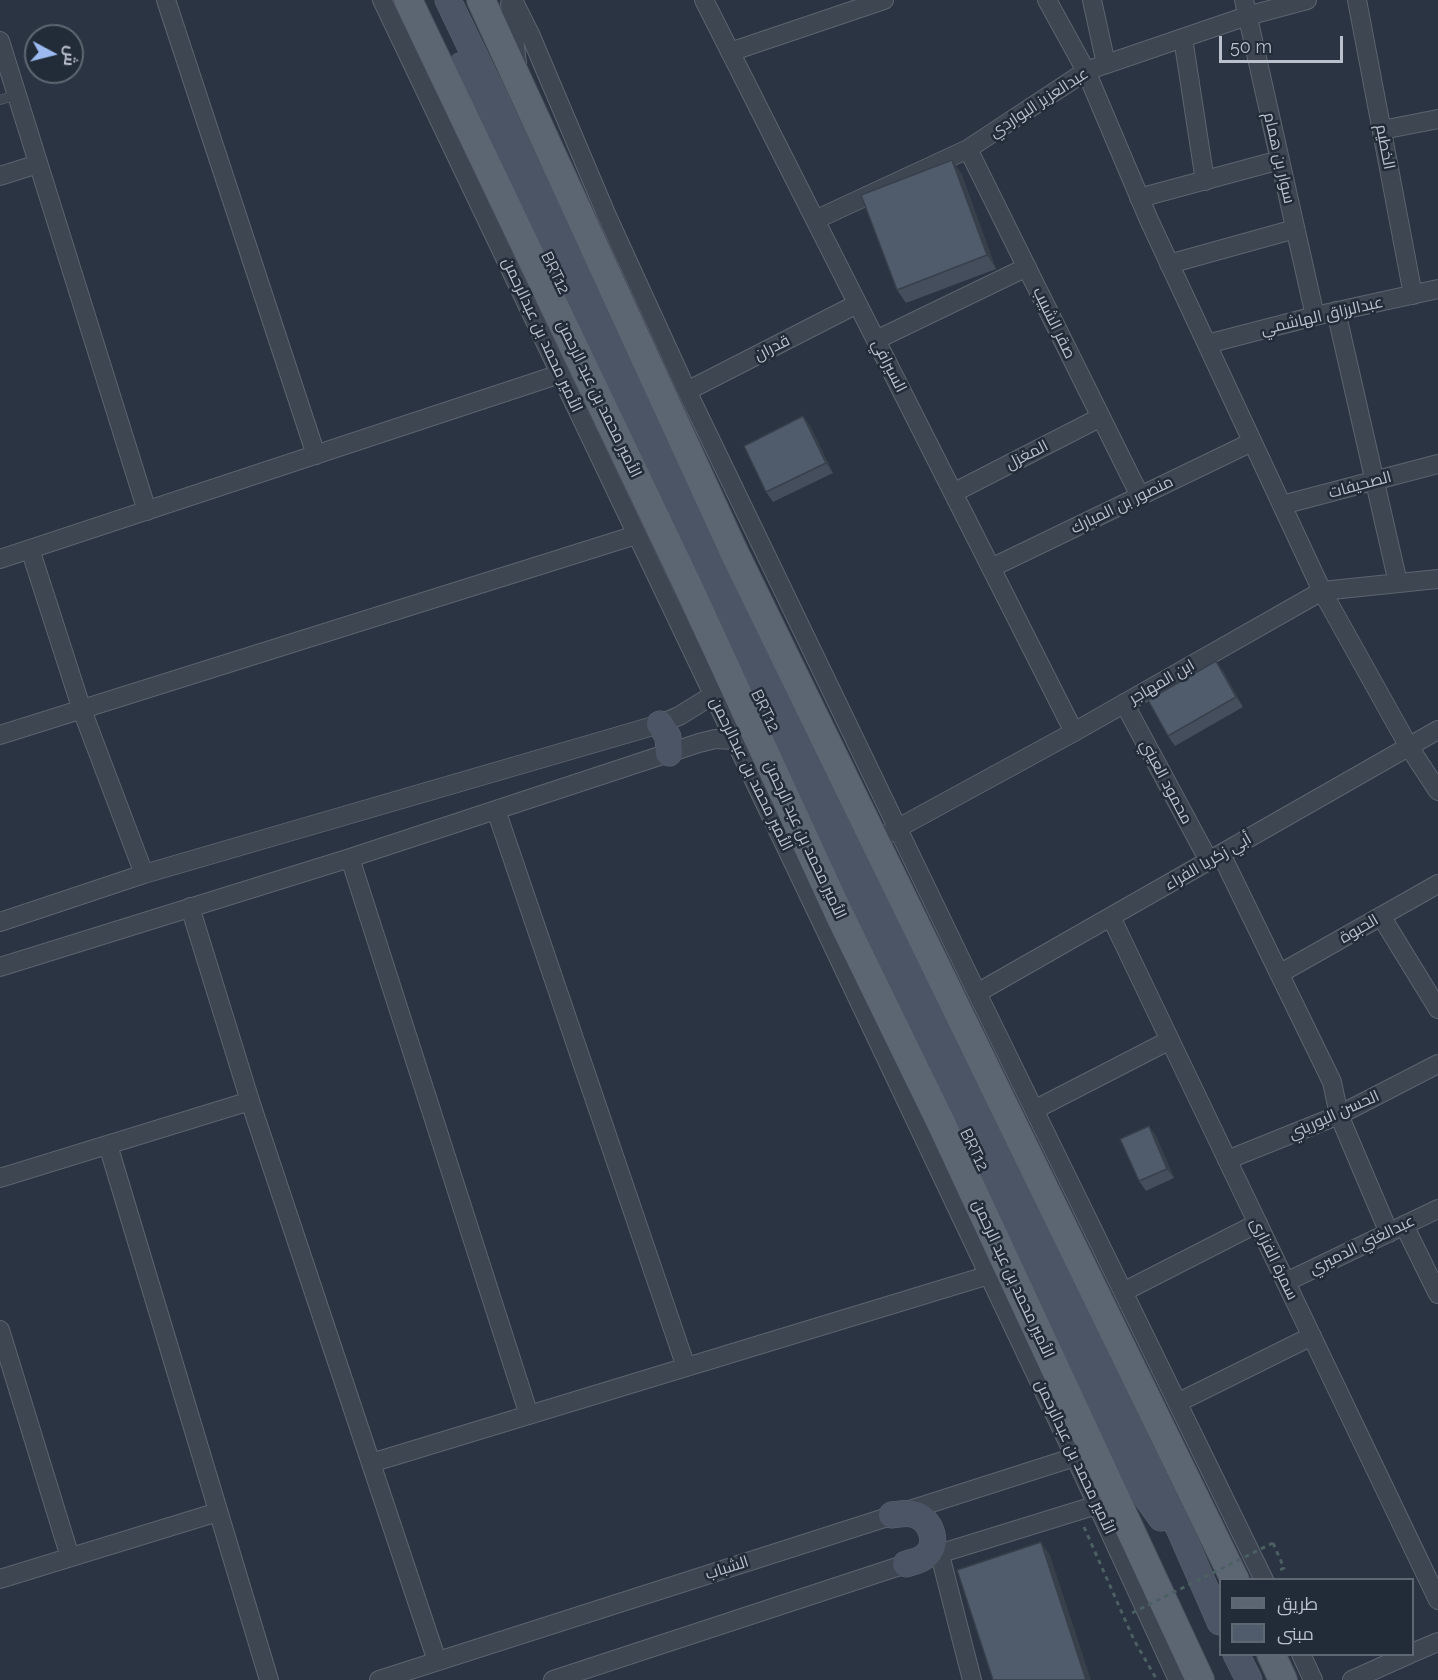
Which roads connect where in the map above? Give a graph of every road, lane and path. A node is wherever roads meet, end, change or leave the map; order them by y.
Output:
1 (166, 0) edge
2 (382, 0) edge
3 (408, 0) edge
4 (438, 0) edge
5 (448, 0) edge
6 (481, 0) edge
7 (508, 0) edge
8 (513, 0) edge
9 (704, 0) edge
10 (884, 0) edge
11 (1047, 0) edge
12 (1092, 0) edge
13 (1307, 0) edge
14 (1357, 0) edge
15 (1246, 8) edge
16 (1183, 38) junction
17 (0, 41) edge
18 (730, 52) junction
19 (1106, 64) junction
20 (1086, 71) junction
21 (519, 83) junction
22 (8, 97) edge
23 (1438, 118) edge
24 (1382, 130) junction
25 (968, 149) junction
26 (1280, 160) junction
27 (38, 164) junction
28 (0, 176) edge
29 (1205, 180) junction
30 (1139, 198) junction
31 (815, 220) junction
32 (1295, 229) junction
33 (1170, 264) junction
34 (1027, 267) junction
35 (1438, 289) edge
36 (1413, 295) junction
37 (857, 304) junction
38 (1336, 311) junction
39 (1315, 316) junction
40 (876, 340) junction
41 (1207, 344) junction
42 (560, 374) junction
43 (687, 392) junction
44 (1101, 417) junction
45 (1252, 442) junction
46 (316, 455) junction
47 (1438, 464) edge
48 (1374, 481) junction
49 (953, 493) junction
50 (1140, 496) junction
51 (1282, 506) junction
52 (147, 511) junction
53 (636, 535) junction
54 (30, 549) junction
55 (0, 559) edge
56 (991, 568) junction
57 (1437, 581) edge
58 (1398, 583) junction
59 (1322, 591) junction
60 (713, 695) junction
61 (1124, 703) junction
62 (82, 710) junction
63 (660, 724) junction
64 (1438, 730) edge
65 (1074, 732) junction
66 (0, 735) edge
67 (734, 740) junction
68 (1408, 747) junction
69 (669, 753) junction
70 (1438, 791) edge
71 (496, 810) junction
72 (887, 834) junction
73 (350, 858) junction
74 (1215, 858) junction
75 (144, 874) junction
76 (1438, 884) edge
77 (190, 907) junction
78 (1381, 916) junction
79 (1111, 917) junction
80 (831, 919) junction
81 (0, 922) edge
82 (0, 967) edge
83 (1279, 974) junction
84 (977, 993) junction
85 (1438, 1009) edge
86 (1170, 1040) junction
87 (1438, 1064) edge
88 (250, 1101) junction
89 (1034, 1110) junction
90 (1339, 1115) junction
91 (941, 1123) junction
92 (108, 1145) junction
93 (1227, 1160) junction
94 (0, 1178) edge
95 (949, 1190) junction
96 (1438, 1209) edge
97 (1258, 1223) junction
98 (1396, 1229) junction
99 (989, 1275) junction
100 (1286, 1282) junction
101 (1123, 1292) junction
102 (1438, 1294) edge
103 (0, 1330) edge
104 (1312, 1336) junction
105 (686, 1367) junction
106 (1179, 1402) junction
107 (529, 1415) junction
108 (1075, 1457) junction
109 (371, 1463) junction
110 (1097, 1504) junction
111 (1077, 1511) junction
112 (218, 1512) junction
113 (892, 1515) junction
114 (1182, 1535) junction
115 (940, 1555) junction
116 (70, 1557) junction
117 (906, 1564) junction
118 (1269, 1572) edge
119 (0, 1578) edge
120 (1234, 1578) edge
121 (1438, 1600) edge
122 (1132, 1613) dead end
123 (1219, 1618) edge
124 (1438, 1642) edge
125 (1414, 1653) edge
126 (1237, 1656) edge
127 (1272, 1656) edge
128 (1301, 1656) edge
129 (1407, 1656) edge
130 (437, 1662) junction
131 (269, 1680) edge
132 (379, 1680) edge
133 (553, 1680) edge
134 (972, 1680) edge
135 (1157, 1680) edge
136 (1178, 1680) edge
137 (1200, 1680) edge
138 (1249, 1680) edge
139 (1283, 1680) edge
140 (1313, 1680) edge
141 (1353, 1680) edge

1 - 46 street
2 - 42 street, الأمير محمد بن عبدالرحمن
3 - 80 main road, الأمير محمد بن عبد الرحمن
4 - 114 main road, BRT12
5 - 114 main road, BRT12
6 - 21 main road
7 - 21 street
8 - 43 street
9 - 18 street, السيرافي
10 - 18 street
11 - 20 street
12 - 19 street
13 - 15 street, عبدالعزيز البواردي
14 - 24 street, الخطيم
15 - 16 street, عبدالعزيز البواردي
15 - 26 street, سوار بن همام
16 - 19 street, عبدالعزيز البواردي
16 - 29 street
17 - 22 street
18 - 31 street, السيرافي
19 - 20 street, عبدالعزيز البواردي
20 - 25 street, عبدالعزيز البواردي
20 - 30 street
21 - 72 main road
22 - 27 street
23 - 24 street
24 - 36 street, الخطيم
25 - 31 street, عبدالعزيز البواردي
25 - 34 street, صقر الشبيب
26 - 29 street
26 - 32 street, سوار بن همام
27 - 28 street
27 - 52 street
29 - 30 street
30 - 33 street
31 - 37 street, السيرافي
32 - 33 street
32 - 39 street, سوار بن همام
33 - 41 street
34 - 40 street
34 - 44 street, صقر الشبيب
35 - 36 street, عبدالرزاق الهاشمي
36 - 38 street, عبدالرزاق الهاشمي
37 - 40 street, السيرافي
37 - 43 street, قدران
38 - 39 street, عبدالرزاق الهاشمي
38 - 48 street
39 - 41 street, عبدالرزاق الهاشمي
40 - 49 street, السيرافي
41 - 45 street
42 - 46 street
42 - 53 street, الأمير محمد بن عبدالرحمن
43 - 72 street
44 - 49 street, المغزل
44 - 50 street, صقر الشبيب
45 - 50 street, منصور بن المبارك
45 - 51 street
46 - 52 street
47 - 48 street, الصحيفات
48 - 51 street, الصحيفات
48 - 58 street
49 - 56 street, السيرافي
50 - 56 street, منصور بن المبارك
51 - 59 street
52 - 54 street
53 - 60 street, الأمير محمد بن عبدالرحمن
53 - 62 street
54 - 55 street
54 - 62 street
56 - 65 street, السيرافي
57 - 58 street, ابن المهاجر
58 - 59 street, ابن المهاجر
59 - 61 street, ابن المهاجر
59 - 68 street
60 - 63 street
60 - 67 street, الأمير محمد بن عبدالرحمن
61 - 65 street, ابن المهاجر
61 - 74 street, محمود العيني
62 - 66 street
62 - 75 street
63 - 69 main road
63 - 75 street
64 - 68 street, أبي زكريا الفراء
65 - 72 street, ابن المهاجر
67 - 69 street
67 - 80 street, الأمير محمد بن عبدالرحمن
68 - 70 street
68 - 74 street, أبي زكريا الفراء
69 - 71 street
71 - 73 street
71 - 105 street
72 - 84 street
72 - 120 main road
73 - 77 street
73 - 107 street
74 - 79 street, أبي زكريا الفراء
74 - 83 street, محمود العيني
75 - 81 street
76 - 78 street, الحبوة
77 - 82 street
77 - 88 street
78 - 83 street, الحبوة
78 - 85 street
79 - 84 street, أبي زكريا الفراء
79 - 86 street, سمرة الفزارى
80 - 91 main road, الأمير محمد بن عبد الرحمن
80 - 95 street, الأمير محمد بن عبدالرحمن
83 - 90 street, محمود العيني
84 - 89 street
86 - 89 street
86 - 93 street, سمرة الفزارى
87 - 90 street, الحسن البوريني
88 - 92 street
88 - 109 street
89 - 101 street
90 - 93 street, الحسن البوريني
90 - 98 street, محمود العيني
91 - 95 main road
91 - 137 main road, الأمير محمد بن عبد الرحمن
92 - 94 street
92 - 112 street
93 - 97 street, سمرة الفزارى
95 - 99 street, الأمير محمد بن عبدالرحمن
96 - 98 street, عبدالغني الدميري
97 - 100 street, سمرة الفزارى
97 - 101 street
98 - 100 street, عبدالغني الدميري
98 - 102 street
99 - 105 street
99 - 108 street, الأمير محمد بن عبدالرحمن
100 - 104 street, سمرة الفزارى
101 - 106 street
103 - 116 street
104 - 106 street
104 - 121 street, سمرة الفزارى
105 - 107 street
106 - 118 street
107 - 109 street
108 - 110 street, الأمير محمد بن عبدالرحمن
108 - 113 street, الشباب
109 - 130 street
110 - 111 street
110 - 136 street, الأمير محمد بن عبدالرحمن
111 - 115 street
111 - 135 path
112 - 116 street
112 - 131 street
113 - 117 main road
113 - 130 street, الشباب
114 - 123 main road, BRT12
115 - 117 street
115 - 134 street
116 - 119 street
117 - 133 street
118 - 122 path, bridge
124 - 125 street
126 - 138 main road
127 - 139 main road
128 - 140 street
129 - 141 street
130 - 132 street, الشباب

